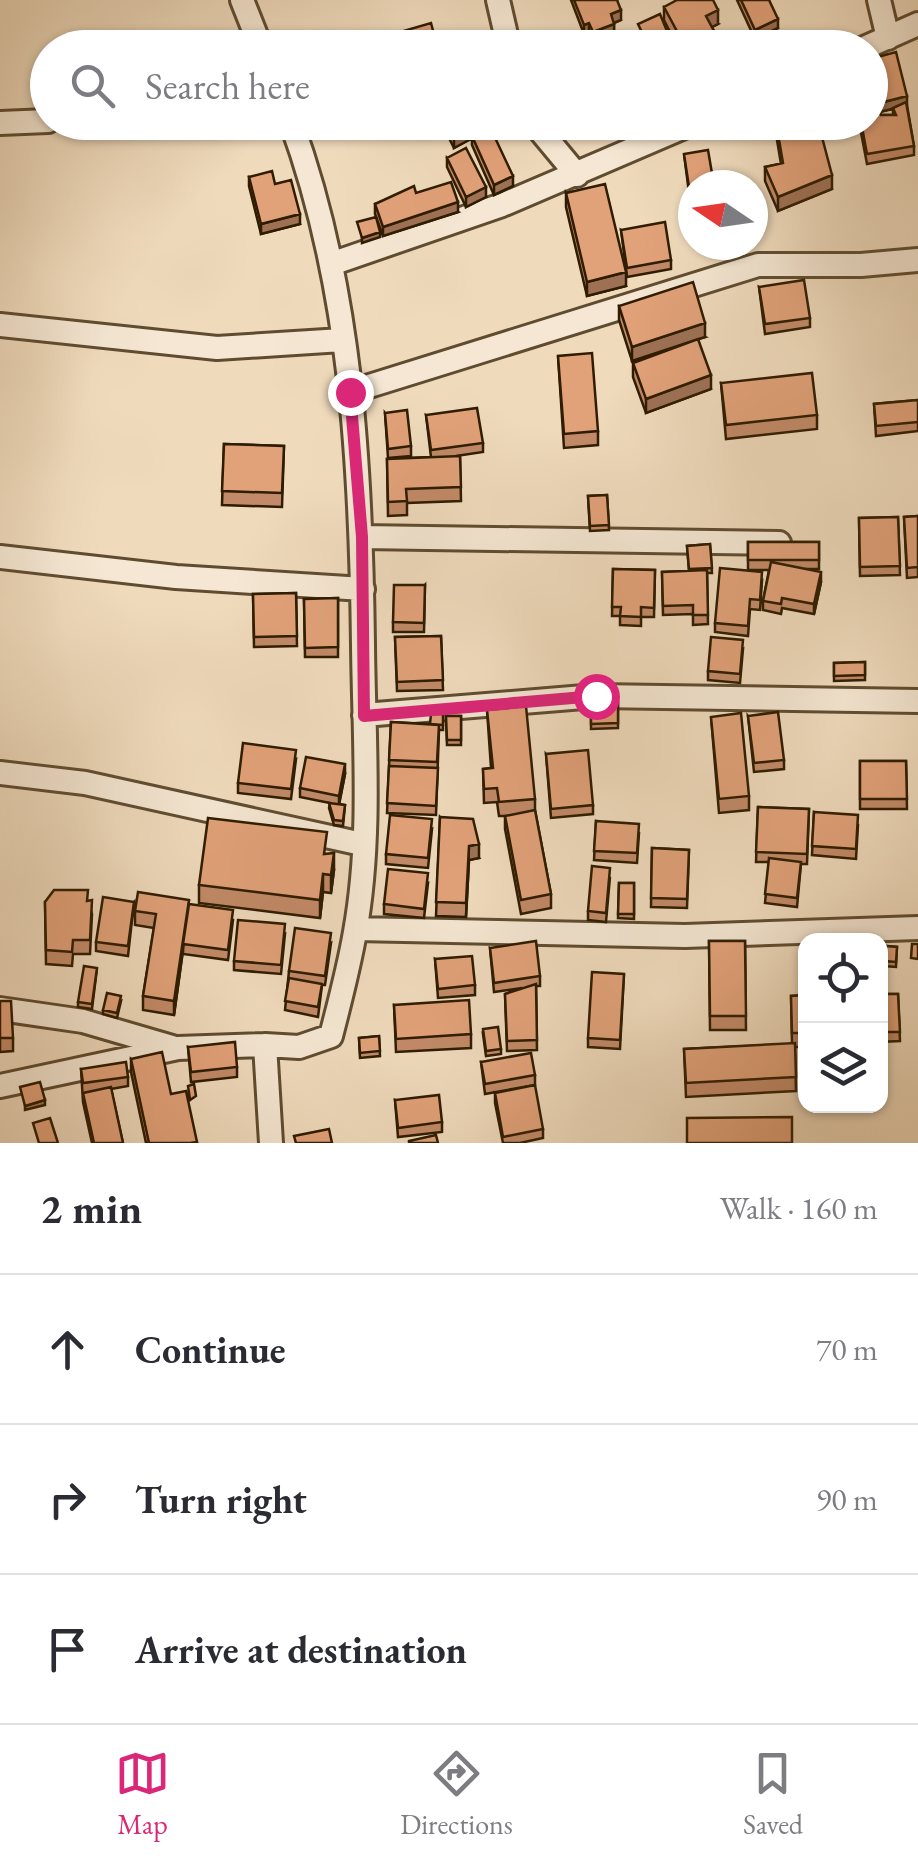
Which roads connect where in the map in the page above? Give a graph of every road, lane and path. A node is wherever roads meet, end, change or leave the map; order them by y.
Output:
1 (242, 0) edge
2 (498, 0) edge
3 (878, 0) edge
4 (918, 24) edge
5 (254, 30) edge
6 (506, 30) edge
7 (886, 30) edge
8 (888, 38) edge
9 (30, 122) edge
10 (0, 123) edge
11 (296, 140) edge
12 (548, 140) edge
13 (656, 140) edge
14 (578, 175) junction
15 (918, 260) edge
16 (331, 264) junction
17 (0, 324) edge
18 (342, 340) junction
19 (350, 392) junction
20 (362, 537) junction
21 (798, 544) edge
22 (0, 557) edge
23 (362, 589) junction
24 (918, 701) edge
25 (364, 716) junction
26 (0, 773) edge
27 (362, 844) junction
28 (918, 928) edge
29 (356, 929) junction
30 (0, 1008) edge
31 (265, 1046) junction
32 (178, 1048) junction
33 (0, 1086) edge
34 (271, 1143) edge

1 - 5 street
2 - 6 street
3 - 7 street
4 - 8 street
9 - 10 street
11 - 16 street
12 - 14 street
13 - 14 street
14 - 16 street
15 - 19 street
16 - 18 street
17 - 18 street
18 - 19 street
19 - 20 street
20 - 21 street
20 - 23 street
22 - 23 street
23 - 25 street
24 - 25 street
25 - 27 street
26 - 27 street
27 - 29 street
28 - 29 street
29 - 31 street
30 - 32 street
31 - 32 street
31 - 34 street
32 - 33 street

